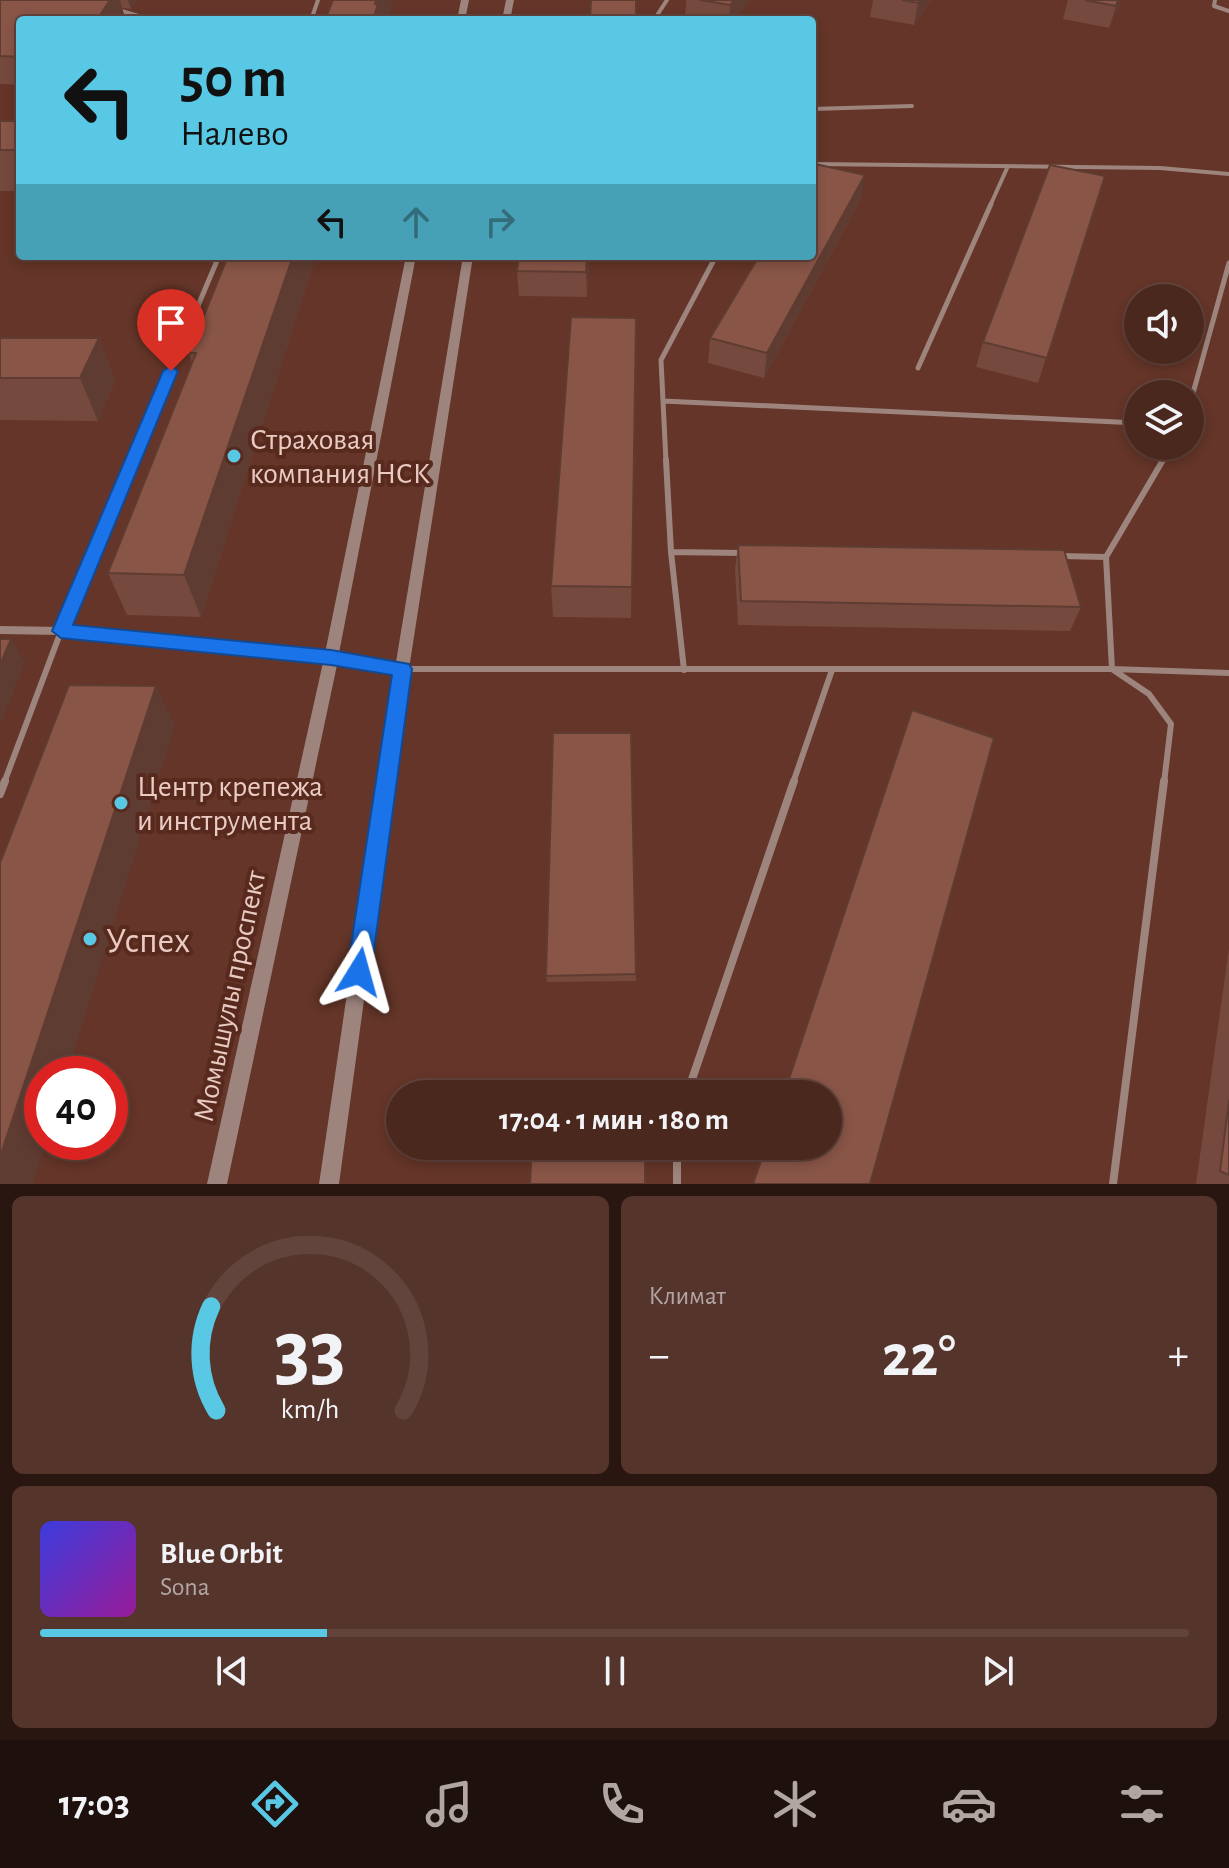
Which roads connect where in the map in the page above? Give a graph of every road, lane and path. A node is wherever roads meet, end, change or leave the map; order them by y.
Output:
1 (1215, 0) edge
2 (113, 9) dead end
3 (1229, 11) edge
4 (138, 16) edge
5 (912, 106) dead end
6 (816, 109) edge
7 (816, 164) edge
8 (1008, 166) junction
9 (1229, 174) edge
10 (217, 260) edge
11 (410, 260) edge
12 (467, 260) edge
13 (714, 260) edge
14 (1229, 263) edge
15 (918, 368) dead end
16 (1197, 380) edge
17 (663, 401) junction
18 (1124, 422) edge
19 (1163, 460) edge
20 (671, 552) junction
21 (748, 553) edge
22 (1059, 556) edge
23 (1106, 557) junction
24 (0, 630) edge
25 (61, 631) junction
26 (331, 658) junction
27 (402, 669) junction
28 (1112, 669) junction
29 (684, 670) junction
30 (832, 670) junction
31 (1229, 673) edge
32 (0, 794) edge
33 (692, 1080) edge
34 (677, 1160) edge
35 (217, 1184) edge
36 (329, 1184) edge
37 (677, 1184) edge
38 (1113, 1184) edge

1 - 3 lane
2 - 4 lane
5 - 6 lane
7 - 8 lane
8 - 9 lane
8 - 15 lane
10 - 25 lane
11 - 26 street, Момышулы проспект
12 - 27 street
13 - 17 lane
14 - 16 lane
17 - 18 lane
17 - 20 lane
19 - 23 lane
20 - 21 lane
20 - 29 lane
22 - 23 lane
23 - 28 lane
24 - 25 street
25 - 26 street
25 - 32 lane
26 - 27 street
26 - 35 street, Момышулы проспект
27 - 29 lane
27 - 36 street
28 - 30 lane
28 - 31 lane
28 - 38 lane
29 - 30 lane
30 - 33 lane
34 - 37 lane

